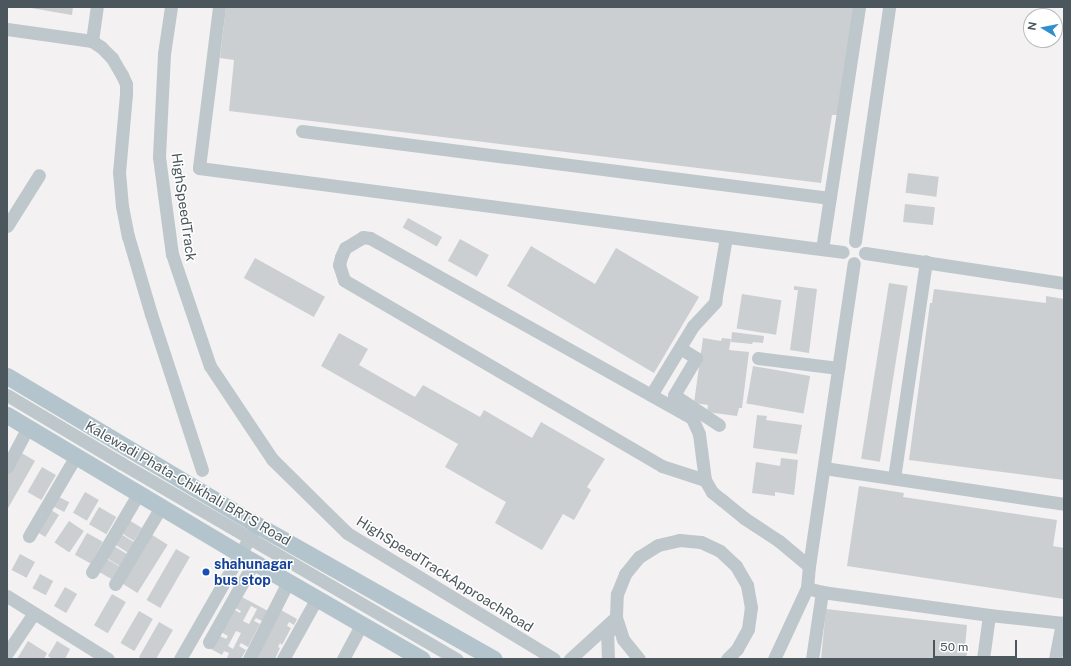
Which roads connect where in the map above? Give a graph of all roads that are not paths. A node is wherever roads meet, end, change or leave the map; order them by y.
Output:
1 (97, 7) edge
2 (171, 7) edge
3 (219, 7) edge
4 (859, 7) edge
5 (889, 7) edge
6 (7, 29) edge
7 (92, 41) junction
8 (302, 131) dead end
9 (39, 174) dead end
10 (830, 198) junction
11 (7, 226) edge
12 (726, 237) junction
13 (855, 241) junction
14 (822, 249) junction
15 (843, 252) junction
16 (865, 253) junction
17 (926, 261) junction
18 (854, 263) junction
19 (1064, 283) edge
20 (680, 348) junction
21 (758, 358) dead end
22 (838, 368) junction
23 (7, 376) edge
24 (7, 395) edge
25 (651, 395) junction
26 (7, 415) edge
27 (719, 425) dead end
28 (28, 428) junction
29 (76, 456) junction
30 (272, 459) joint
31 (7, 467) edge
32 (824, 468) junction
33 (202, 470) dead end
34 (894, 478) junction
35 (705, 480) junction
36 (139, 493) junction
37 (1064, 504) edge
38 (161, 506) junction
39 (253, 531) junction
40 (29, 536) dead end
41 (247, 558) junction
42 (809, 566) junction
43 (92, 572) dead end
44 (288, 582) junction
45 (115, 584) dead end
46 (807, 588) junction
47 (822, 592) junction
48 (7, 596) edge
49 (317, 598) junction
50 (34, 613) junction
51 (989, 615) junction
52 (616, 617) junction
53 (1063, 623) edge
54 (362, 624) junction
55 (210, 642) dead end
56 (7, 653) edge
57 (402, 654) edge
58 (108, 659) edge
59 (180, 659) edge
60 (249, 659) edge
61 (283, 659) edge
62 (343, 659) edge
63 (422, 659) edge
64 (457, 659) edge
65 (494, 659) edge
66 (554, 659) edge
67 (570, 659) edge
68 (608, 659) edge
69 (639, 659) edge
70 (727, 659) edge
71 (774, 659) edge
72 (812, 659) edge
73 (983, 659) edge
74 (1055, 659) edge

1 - 7 street
2 - 30 street, HighSpeedTrack
3 - 12 street
4 - 10 street
5 - 13 street
6 - 7 street
7 - 33 street
8 - 10 street
9 - 11 street
10 - 14 street
12 - 14 street
12 - 20 street
13 - 15 street
13 - 16 street
14 - 15 street
15 - 18 street
16 - 17 street
16 - 18 street
17 - 19 street
17 - 34 street
18 - 22 street
20 - 25 street
20 - 27 street
21 - 22 street
22 - 32 street
23 - 39 main road
24 - 39 street, Kalewadi Phata-Chikhali BRTS Road
25 - 35 street
25 - 35 street
26 - 28 main road
28 - 29 main road
28 - 31 street
29 - 36 main road
29 - 40 street
30 - 66 street, HighSpeedTrackApproachRoad
32 - 34 street
32 - 42 street
34 - 37 street
35 - 42 street
36 - 38 main road
36 - 43 street
38 - 41 main road
38 - 45 street
39 - 41 street
39 - 64 street, Kalewadi Phata-Chikhali BRTS Road
39 - 65 main road
41 - 44 main road
41 - 55 street
41 - 59 street
42 - 46 street
44 - 49 main road
44 - 60 street
46 - 47 street
46 - 71 street
47 - 51 street
47 - 72 street
48 - 50 street
49 - 54 main road
49 - 61 street
50 - 56 street
50 - 58 street
51 - 53 street
51 - 73 street
52 - 67 street
52 - 68 street
52 - 69 street
52 - 70 street
53 - 74 street
54 - 57 main road
54 - 62 street
57 - 63 main road

